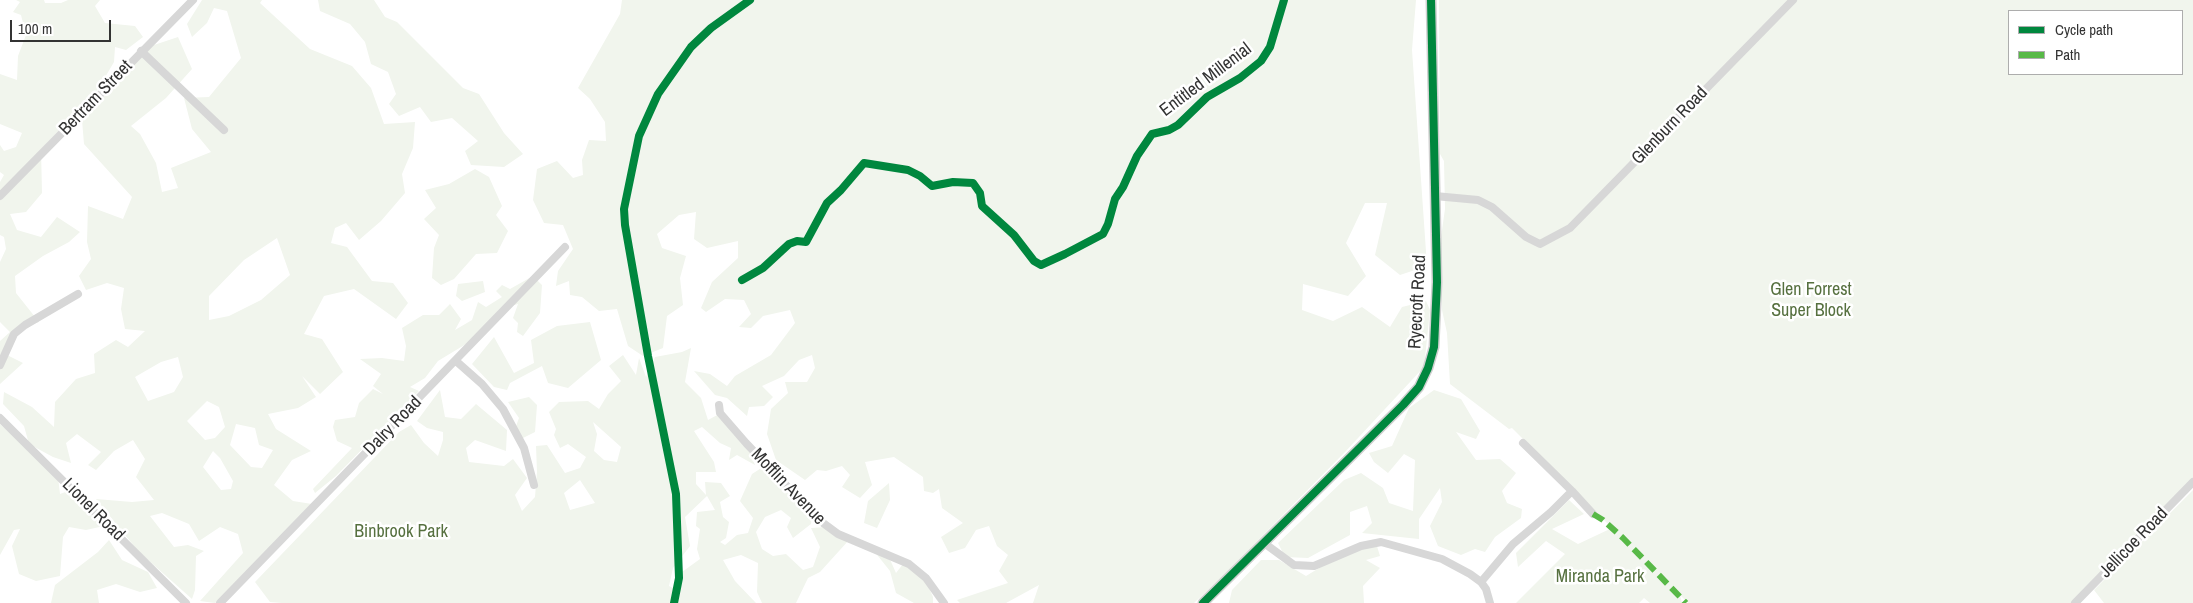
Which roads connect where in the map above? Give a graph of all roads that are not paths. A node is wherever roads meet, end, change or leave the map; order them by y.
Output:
1 (193, 0) edge
2 (1431, 0) edge
3 (1793, 0) edge
4 (142, 51) junction
5 (224, 130) dead end
6 (0, 196) edge
7 (1435, 196) junction
8 (565, 247) dead end
9 (78, 294) dead end
10 (456, 360) junction
11 (0, 365) edge
12 (719, 405) dead end
13 (0, 418) edge
14 (1523, 443) dead end
15 (2193, 482) edge
16 (534, 485) dead end
17 (1572, 490) junction
18 (1593, 514) dead end
19 (1264, 543) junction
20 (1481, 582) junction
21 (186, 603) edge
22 (220, 603) edge
23 (944, 603) edge
24 (1203, 603) edge
25 (1490, 603) edge
26 (2075, 603) edge

1 - 4 street, Bertram Street
2 - 7 street, Ryecroft Road
3 - 7 street, Glenburn Road
4 - 5 street
4 - 6 street, Bertram Street
7 - 19 street, Ryecroft Road
8 - 10 street, Dalry Road
9 - 11 street
10 - 16 street
10 - 22 street, Dalry Road
12 - 23 street, Mofflin Avenue
13 - 21 street, Lionel Road
14 - 17 street
15 - 26 street, Jellicoe Road
17 - 18 street
17 - 20 street
19 - 20 street
19 - 24 street, Ryecroft Road
20 - 25 street

